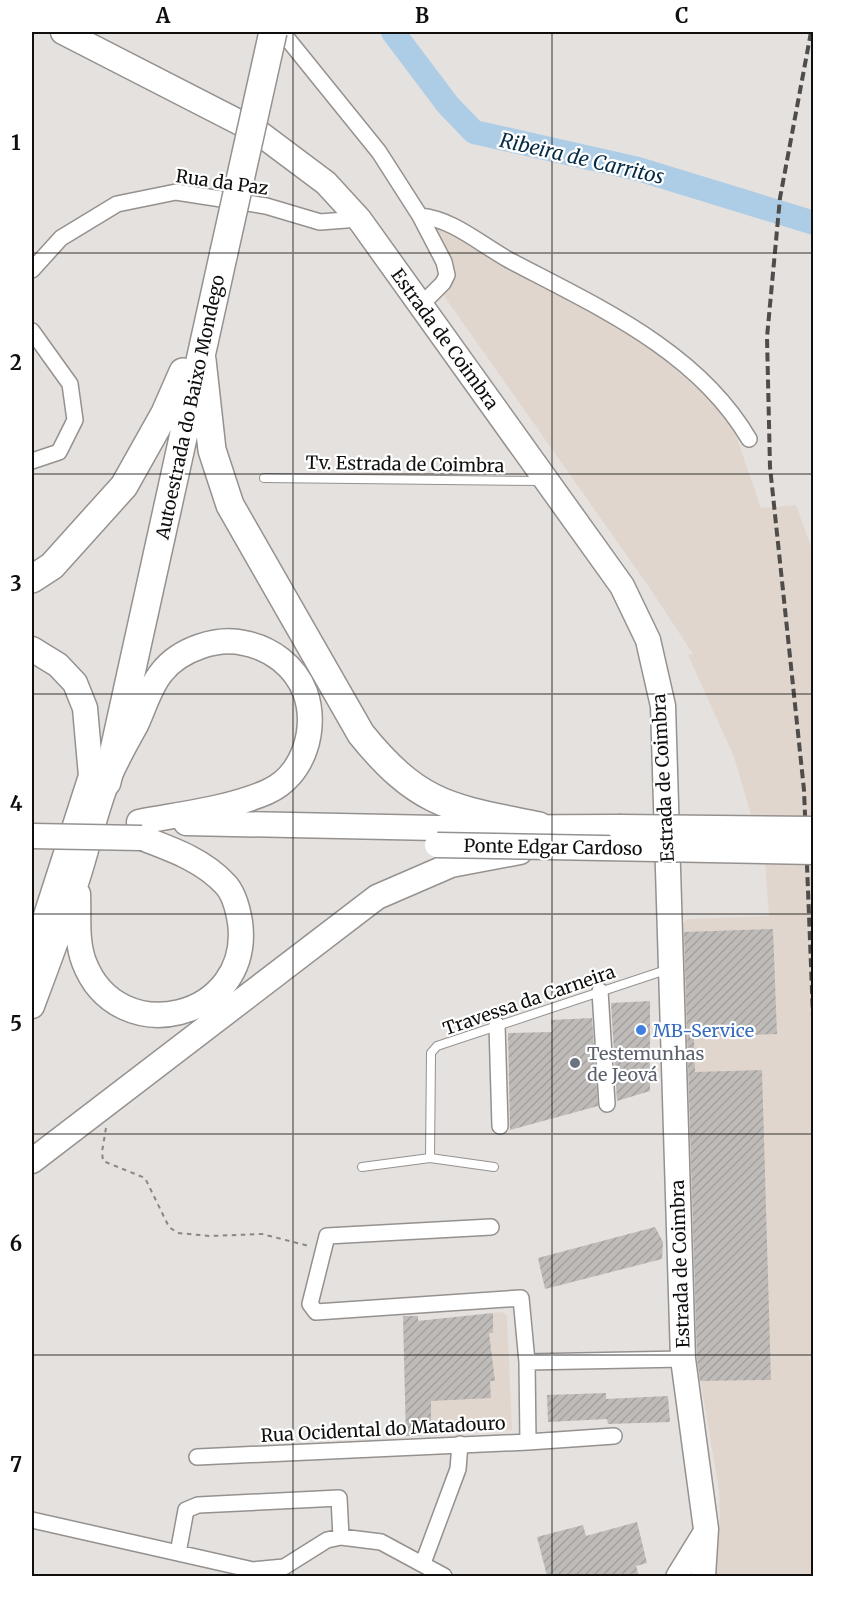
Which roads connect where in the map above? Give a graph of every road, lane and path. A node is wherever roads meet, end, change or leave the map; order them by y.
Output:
1 (63, 32) edge
2 (255, 32) edge
3 (273, 32) edge
4 (282, 32) edge
5 (420, 216) junction
6 (359, 219) junction
7 (216, 250) junction
8 (32, 270) edge
9 (421, 305) junction
10 (32, 331) edge
11 (192, 366) junction
12 (749, 439) dead end
13 (32, 461) edge
14 (264, 478) dead end
15 (546, 481) junction
16 (32, 579) edge
17 (32, 649) edge
18 (99, 779) junction
19 (32, 820) edge
20 (813, 829) edge
21 (140, 830) junction
22 (32, 836) edge
23 (540, 837) junction
24 (813, 852) edge
25 (78, 878) junction
26 (46, 918) junction
27 (32, 942) edge
28 (32, 959) edge
29 (671, 968) junction
30 (600, 991) junction
31 (32, 1006) edge
32 (497, 1025) junction
33 (114, 1098) junction
34 (607, 1104) dead end
35 (500, 1126) dead end
36 (430, 1158) junction
37 (32, 1161) edge
38 (362, 1167) dead end
39 (494, 1167) dead end
40 (491, 1227) dead end
41 (324, 1248) junction
42 (683, 1359) junction
43 (527, 1362) junction
44 (614, 1436) dead end
45 (528, 1442) junction
46 (460, 1444) junction
47 (197, 1457) dead end
48 (32, 1520) edge
49 (706, 1529) junction
50 (341, 1537) junction
51 (178, 1552) junction
52 (423, 1563) junction
53 (442, 1576) edge
54 (677, 1576) edge
55 (692, 1576) edge
56 (703, 1576) edge

1 - 6 main road, Estrada de Coimbra
2 - 7 highway, Autoestrada do Baixo Mondego
3 - 7 highway, Autoestrada do Baixo Mondego, bridge
4 - 5 street
5 - 9 street
5 - 12 street
6 - 8 street, Rua da Paz
6 - 9 main road, Estrada de Coimbra
7 - 11 highway, Autoestrada do Baixo Mondego
9 - 15 main road, Estrada de Coimbra
10 - 13 street
11 - 16 highway
11 - 18 highway, Autoestrada do Baixo Mondego
11 - 23 highway
14 - 15 lane, Tv. Estrada de Coimbra
15 - 29 main road, Estrada de Coimbra
17 - 18 main road
18 - 21 main road
18 - 25 main road
18 - 26 main road
19 - 21 main road
20 - 23 main road, Ponte Edgar Cardoso, bridge
21 - 22 main road, bridge
21 - 23 main road, Ponte Edgar Cardoso, bridge
21 - 25 main road
23 - 24 main road, Ponte Edgar Cardoso, bridge
23 - 33 main road, bridge
25 - 31 main road
26 - 27 main road
26 - 28 main road
29 - 30 lane, Travessa da Carneira
29 - 42 main road, Estrada de Coimbra
30 - 32 lane, Travessa da Carneira
30 - 34 street
32 - 35 street
32 - 36 lane, Travessa da Carneira
33 - 37 main road
33 - 41 path
36 - 38 lane
36 - 39 lane
40 - 41 street
41 - 43 street, Rua Ocidental do Matadouro
42 - 43 street
42 - 49 main road, Estrada de Coimbra
43 - 45 street, Rua Ocidental do Matadouro
44 - 45 street
45 - 46 street, Rua Ocidental do Matadouro
46 - 47 street, Rua Ocidental do Matadouro
46 - 52 street
48 - 51 street
49 - 54 street
49 - 55 main road
49 - 56 main road
50 - 51 street
50 - 51 street
50 - 52 street
52 - 53 street

